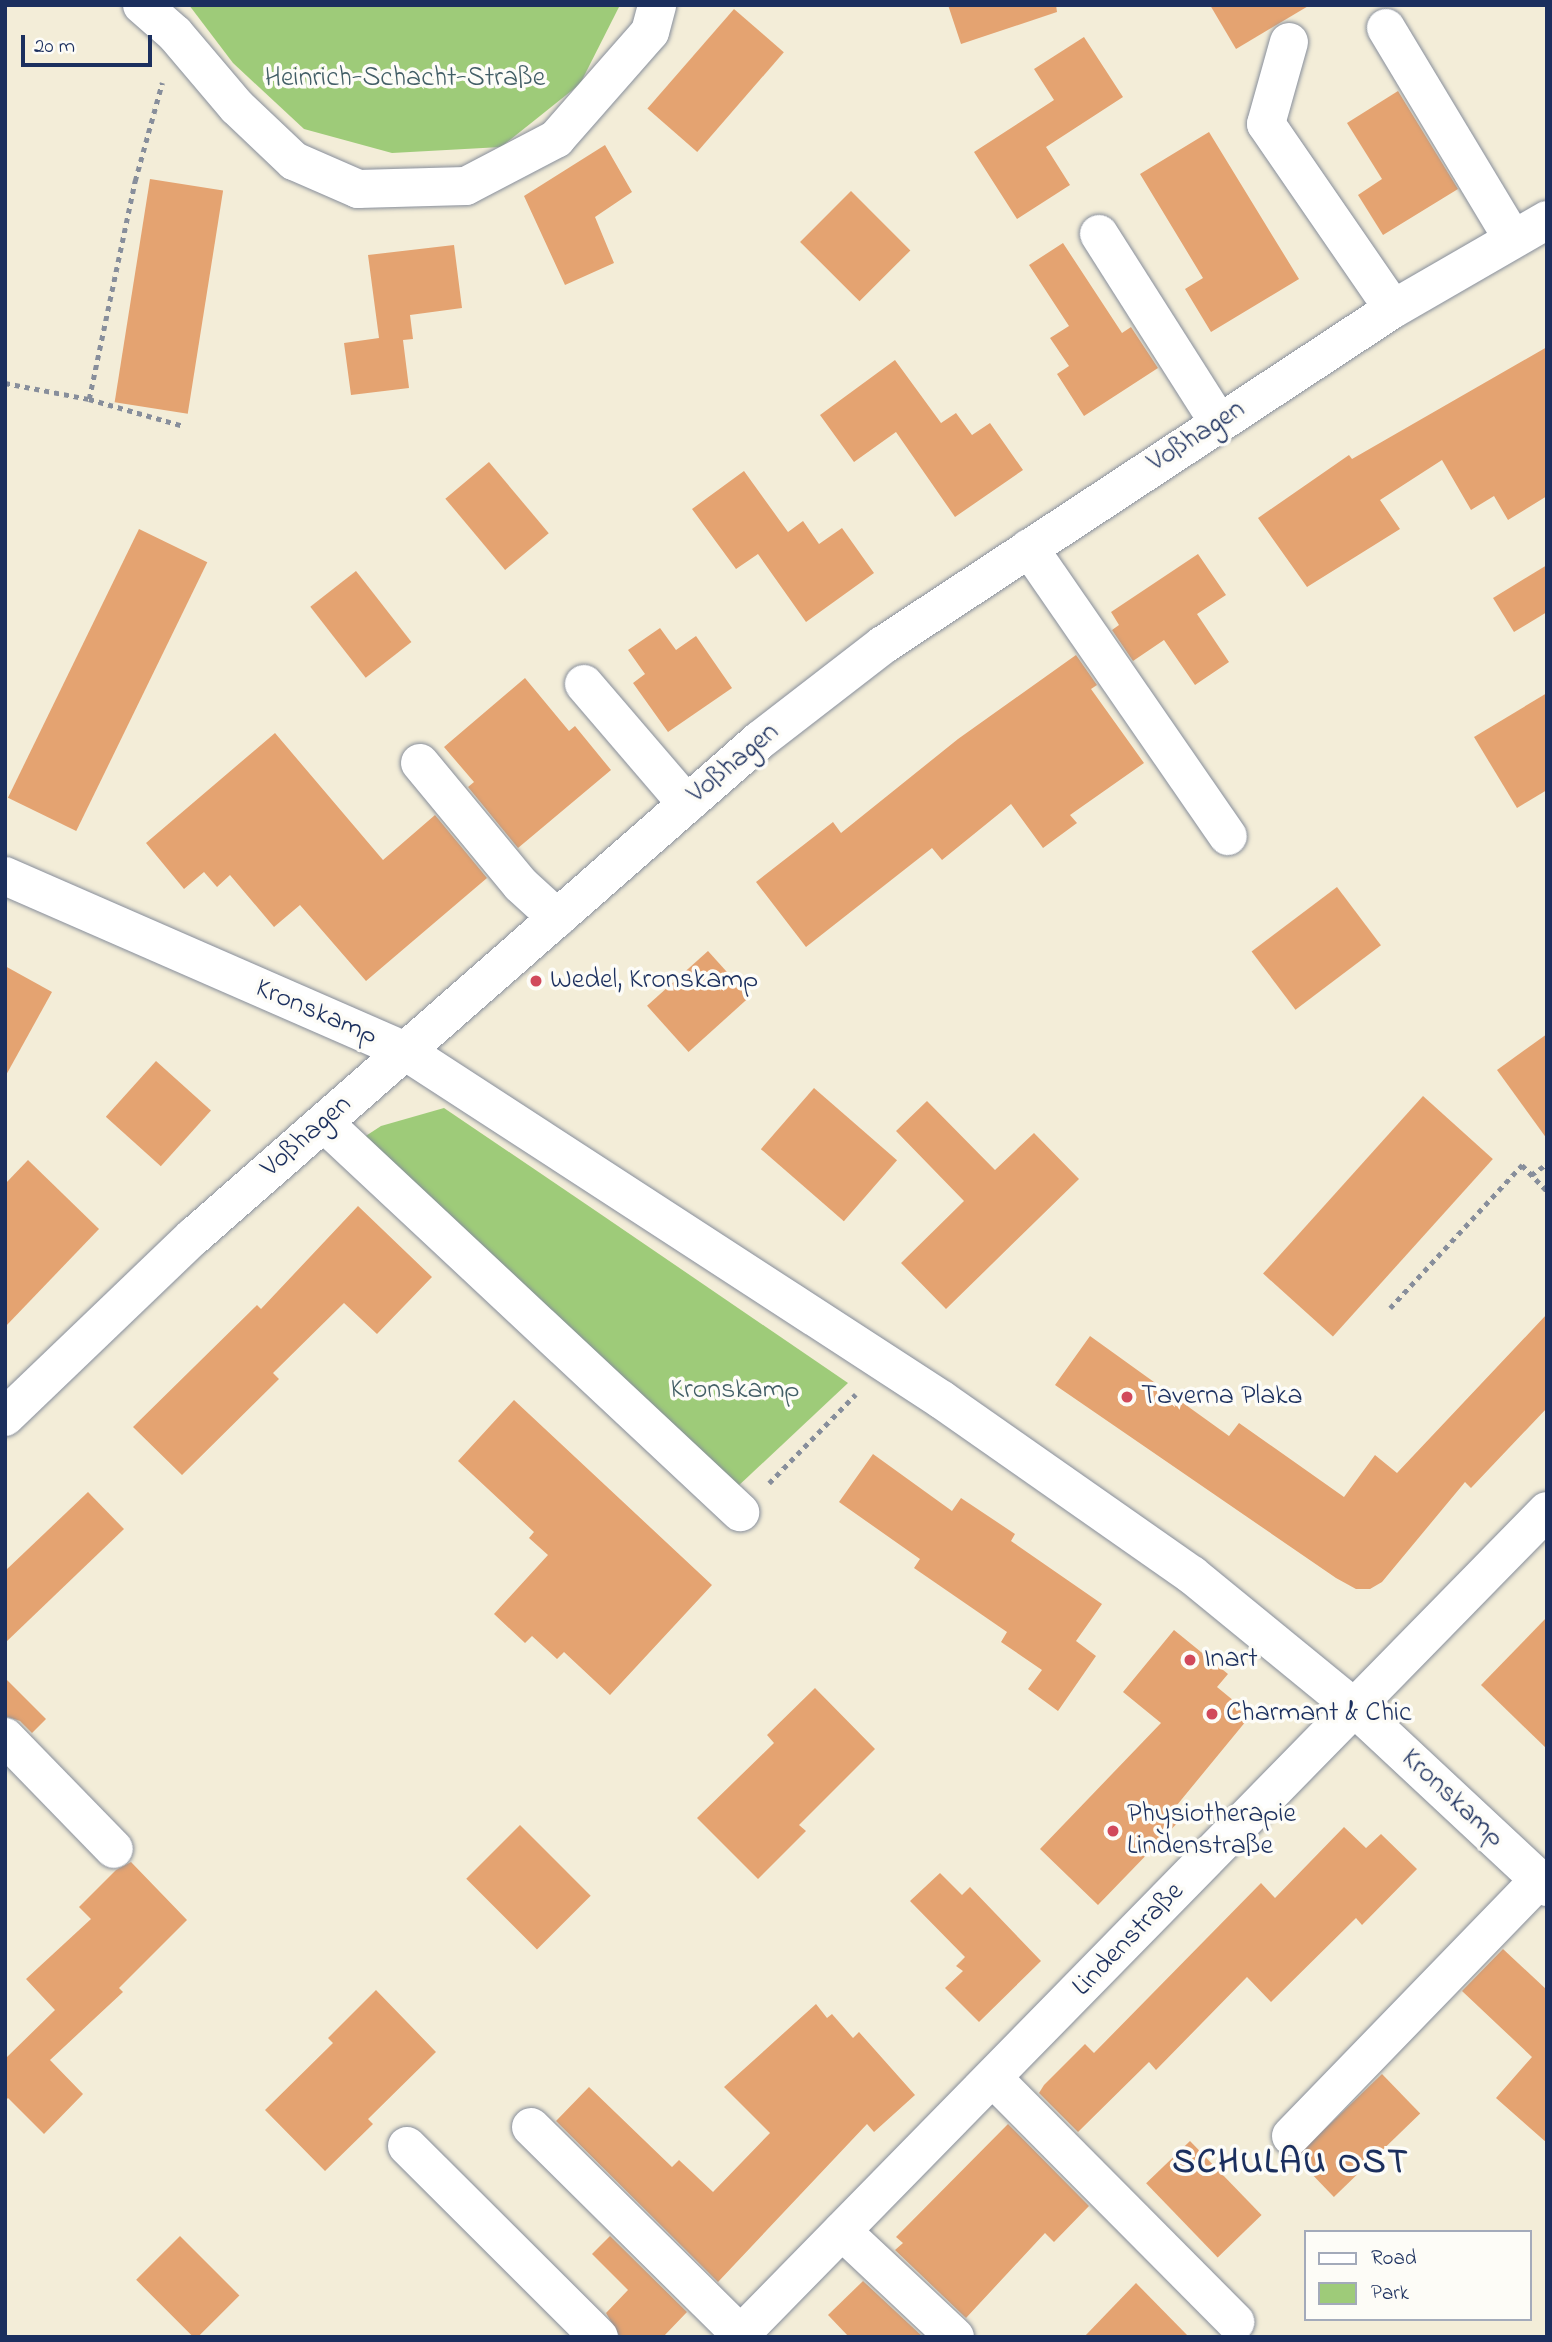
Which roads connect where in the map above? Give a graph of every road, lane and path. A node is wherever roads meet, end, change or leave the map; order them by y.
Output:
1 (142, 5) edge
2 (657, 5) edge
3 (1385, 28) dead end
4 (175, 34) junction
5 (1289, 42) dead end
6 (1547, 220) edge
7 (1099, 234) dead end
8 (1513, 239) junction
9 (1393, 309) junction
10 (5, 383) edge
11 (89, 399) junction
12 (1220, 423) junction
13 (184, 426) dead end
14 (1029, 548) junction
15 (584, 684) dead end
16 (420, 762) dead end
17 (687, 804) junction
18 (1228, 836) dead end
19 (5, 876) edge
20 (557, 918) junction
21 (405, 1051) junction
22 (324, 1123) junction
23 (1547, 1164) edge
24 (1531, 1175) junction
25 (1547, 1191) edge
26 (1390, 1308) dead end
27 (886, 1364) junction
28 (5, 1417) edge
29 (1547, 1511) edge
30 (740, 1512) joint
31 (1356, 1709) junction
32 (5, 1737) edge
33 (114, 1849) dead end
34 (1543, 1883) edge
35 (993, 2078) junction
36 (531, 2127) dead end
37 (1291, 2136) dead end
38 (407, 2146) dead end
39 (842, 2231) junction
40 (1235, 2322) dead end
41 (739, 2336) edge
42 (599, 2337) edge
43 (955, 2337) edge

1 - 4 street
2 - 4 street
3 - 8 street
4 - 11 path
5 - 9 street
6 - 8 street, Voßhagen
7 - 12 street
8 - 9 street, Voßhagen
9 - 12 street, Voßhagen
10 - 11 path
11 - 13 path
12 - 14 street, Voßhagen
14 - 17 street, Voßhagen
14 - 18 street
15 - 17 street
16 - 20 street
17 - 20 street, Voßhagen
19 - 21 street, Kronskamp
20 - 21 street, Voßhagen
21 - 22 street, Voßhagen
21 - 27 street, Kronskamp
22 - 28 street, Voßhagen
22 - 30 street
23 - 24 path
24 - 25 path
24 - 26 path
27 - 30 path
27 - 31 street, Kronskamp
29 - 31 street, Lindenstraße
31 - 34 street, Kronskamp
31 - 35 street, Lindenstraße
32 - 33 street
34 - 37 street
35 - 39 street, Lindenstraße
35 - 40 street
36 - 41 street
38 - 42 street
39 - 41 street, Lindenstraße
39 - 43 street

